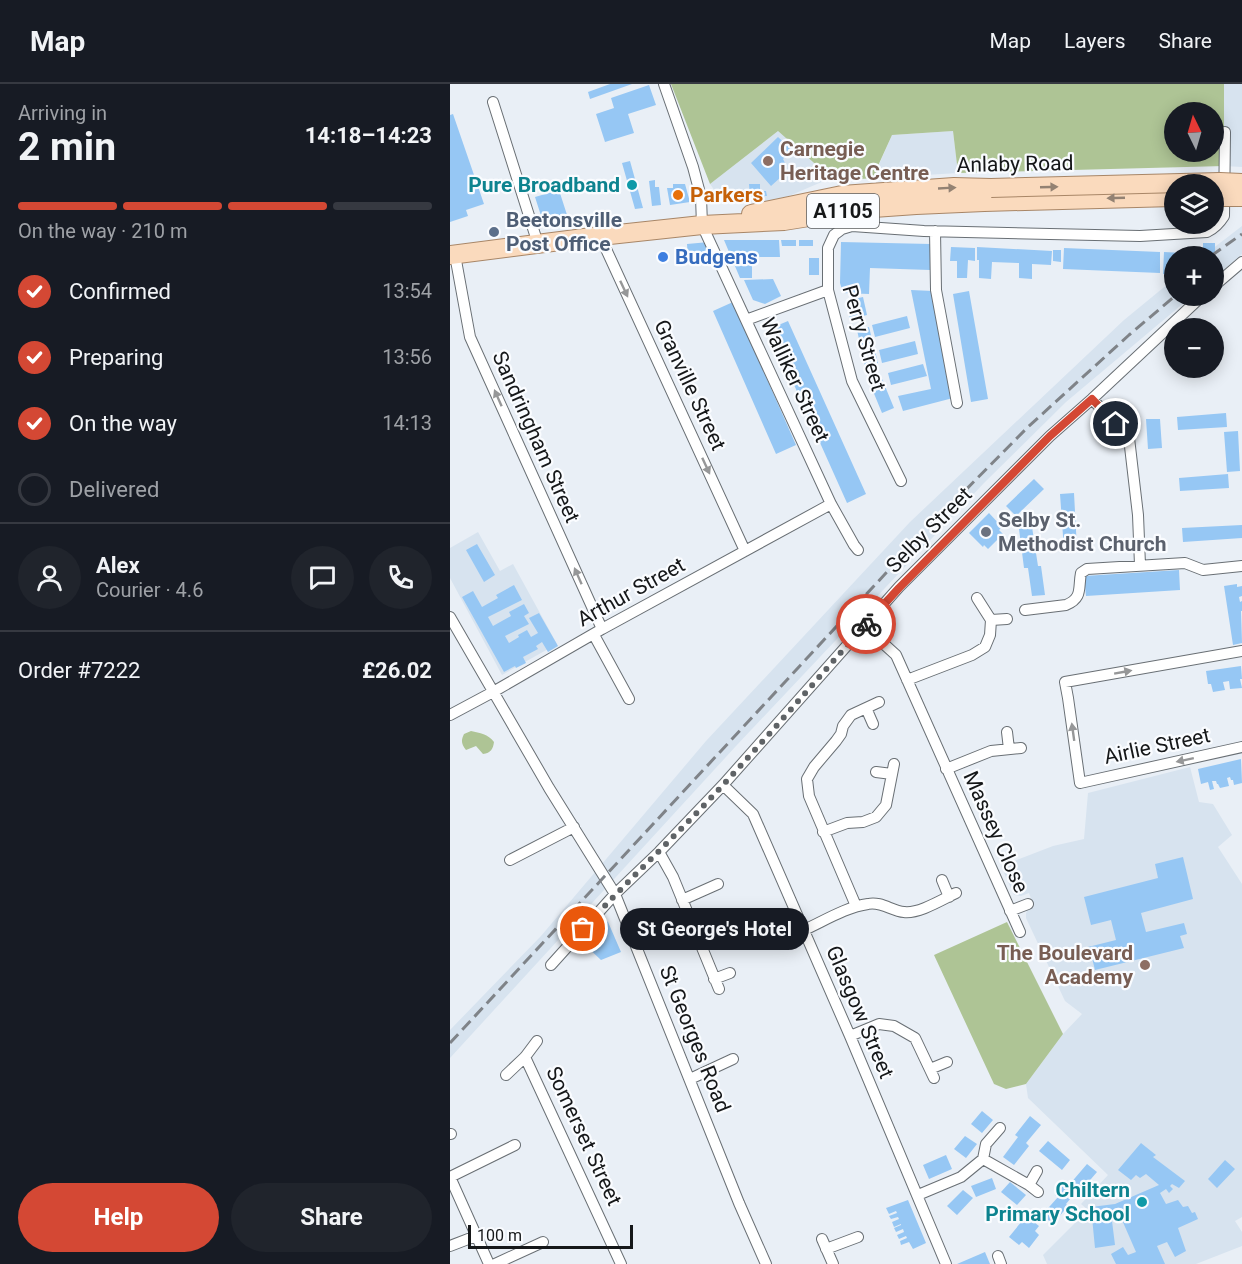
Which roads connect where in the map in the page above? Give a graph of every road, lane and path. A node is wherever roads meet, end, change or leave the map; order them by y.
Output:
1 (664, 84) edge
2 (493, 102) dead end
3 (1225, 132) dead end
4 (1242, 183) edge
5 (988, 195) junction
6 (1224, 197) edge
7 (1242, 197) edge
8 (1164, 198) edge
9 (702, 225) junction
10 (935, 231) junction
11 (600, 236) junction
12 (538, 244) junction
13 (453, 255) edge
14 (1242, 262) edge
15 (1224, 277) edge
16 (828, 290) junction
17 (1191, 306) edge
18 (746, 320) junction
19 (1092, 399) junction
20 (957, 403) dead end
21 (901, 481) dead end
22 (831, 504) junction
23 (858, 550) dead end
24 (745, 551) junction
25 (1140, 565) junction
26 (1242, 566) edge
27 (976, 598) dead end
28 (1025, 610) dead end
29 (450, 617) edge
30 (1007, 619) dead end
31 (991, 620) junction
32 (864, 626) junction
33 (598, 632) junction
34 (1242, 651) edge
35 (907, 680) junction
36 (493, 692) junction
37 (629, 699) dead end
38 (879, 702) dead end
39 (866, 708) junction
40 (450, 715) edge
41 (873, 724) dead end
42 (1007, 732) dead end
43 (1242, 747) edge
44 (1021, 748) dead end
45 (1009, 749) junction
46 (946, 769) junction
47 (876, 772) dead end
48 (723, 785) junction
49 (574, 828) junction
50 (823, 832) junction
51 (659, 852) junction
52 (510, 860) dead end
53 (942, 880) dead end
54 (718, 884) dead end
55 (615, 894) junction
56 (682, 900) junction
57 (1028, 903) dead end
58 (856, 906) junction
59 (1010, 911) junction
60 (804, 930) junction
61 (1020, 932) dead end
62 (550, 965) dead end
63 (730, 973) dead end
64 (850, 1036) junction
65 (537, 1041) dead end
66 (525, 1057) junction
67 (733, 1059) dead end
68 (947, 1062) dead end
69 (506, 1075) dead end
70 (690, 1079) junction
71 (1000, 1128) dead end
72 (515, 1145) dead end
73 (983, 1159) junction
74 (1037, 1171) dead end
75 (450, 1177) edge
76 (918, 1195) junction
77 (476, 1236) junction
78 (858, 1237) dead end
79 (543, 1242) dead end
80 (450, 1246) edge
81 (489, 1264) edge
82 (495, 1264) edge
83 (621, 1264) edge
84 (766, 1264) edge
85 (833, 1264) edge
86 (946, 1264) edge

1 - 9 street
2 - 12 street
3 - 10 street
5 -> 4 main road, Anlaby Road / A1105, bridge
8 -> 5 main road, Anlaby Road / A1105
5 - 9 main road, Anlaby Road / A1105
6 - 7 main road, bridge
9 - 11 main road, Anlaby Road / A1105
9 - 18 street, Walliker Street
10 - 16 street, Perry Street
10 - 20 street
11 - 12 main road, Anlaby Road / A1105
11 -> 24 street, Granville Street
12 - 13 main road, Anlaby Road / A1105
33 -> 13 street, Sandringham Street
14 - 15 street
16 - 18 street
16 - 21 street, Perry Street
17 - 19 street, Selby Street
18 - 22 street, Walliker Street
19 - 25 street
19 - 32 street, Selby Street
22 - 23 street, Walliker Street
22 - 24 street, Arthur Street
24 - 33 street, Arthur Street
25 - 26 street
25 - 28 street
27 - 31 street
29 - 36 street, St Georges Road
30 - 31 street
31 - 35 street
32 - 35 street, Massey Close
32 - 48 street, Selby Street
33 - 36 street, Arthur Street
33 - 37 street, Sandringham Street
43 -> 34 street, Airlie Street
35 - 46 street, Massey Close
36 - 40 street, Arthur Street
36 - 49 street, St Georges Road
38 - 39 street
39 - 41 street
39 - 50 street
42 - 45 street
44 - 45 street, Massey Close
45 - 46 street, Massey Close
46 - 59 street, Massey Close
47 - 50 street
48 - 51 street, Selby Street
48 - 60 street, Glasgow Street
49 - 52 street
49 - 55 street, St Georges Road
50 - 58 street
51 - 55 street, Selby Street
51 - 56 street
53 - 58 street
54 - 56 street
55 - 62 street, Selby Street
55 - 70 street, St Georges Road
56 - 63 street
57 - 59 street, Massey Close
58 - 60 street
59 - 61 street, Massey Close
60 - 64 street, Glasgow Street
64 - 68 street
64 - 76 street, Glasgow Street
65 - 66 street, Somerset Street
66 - 69 street, Somerset Street
66 - 83 street, Somerset Street
67 - 70 street
70 - 84 street, St Georges Road
71 - 73 street
72 - 75 street
73 - 74 street
73 - 76 street
75 - 77 street
76 - 86 street, Glasgow Street
77 - 80 street
77 - 81 street
78 - 85 street
79 - 82 street

